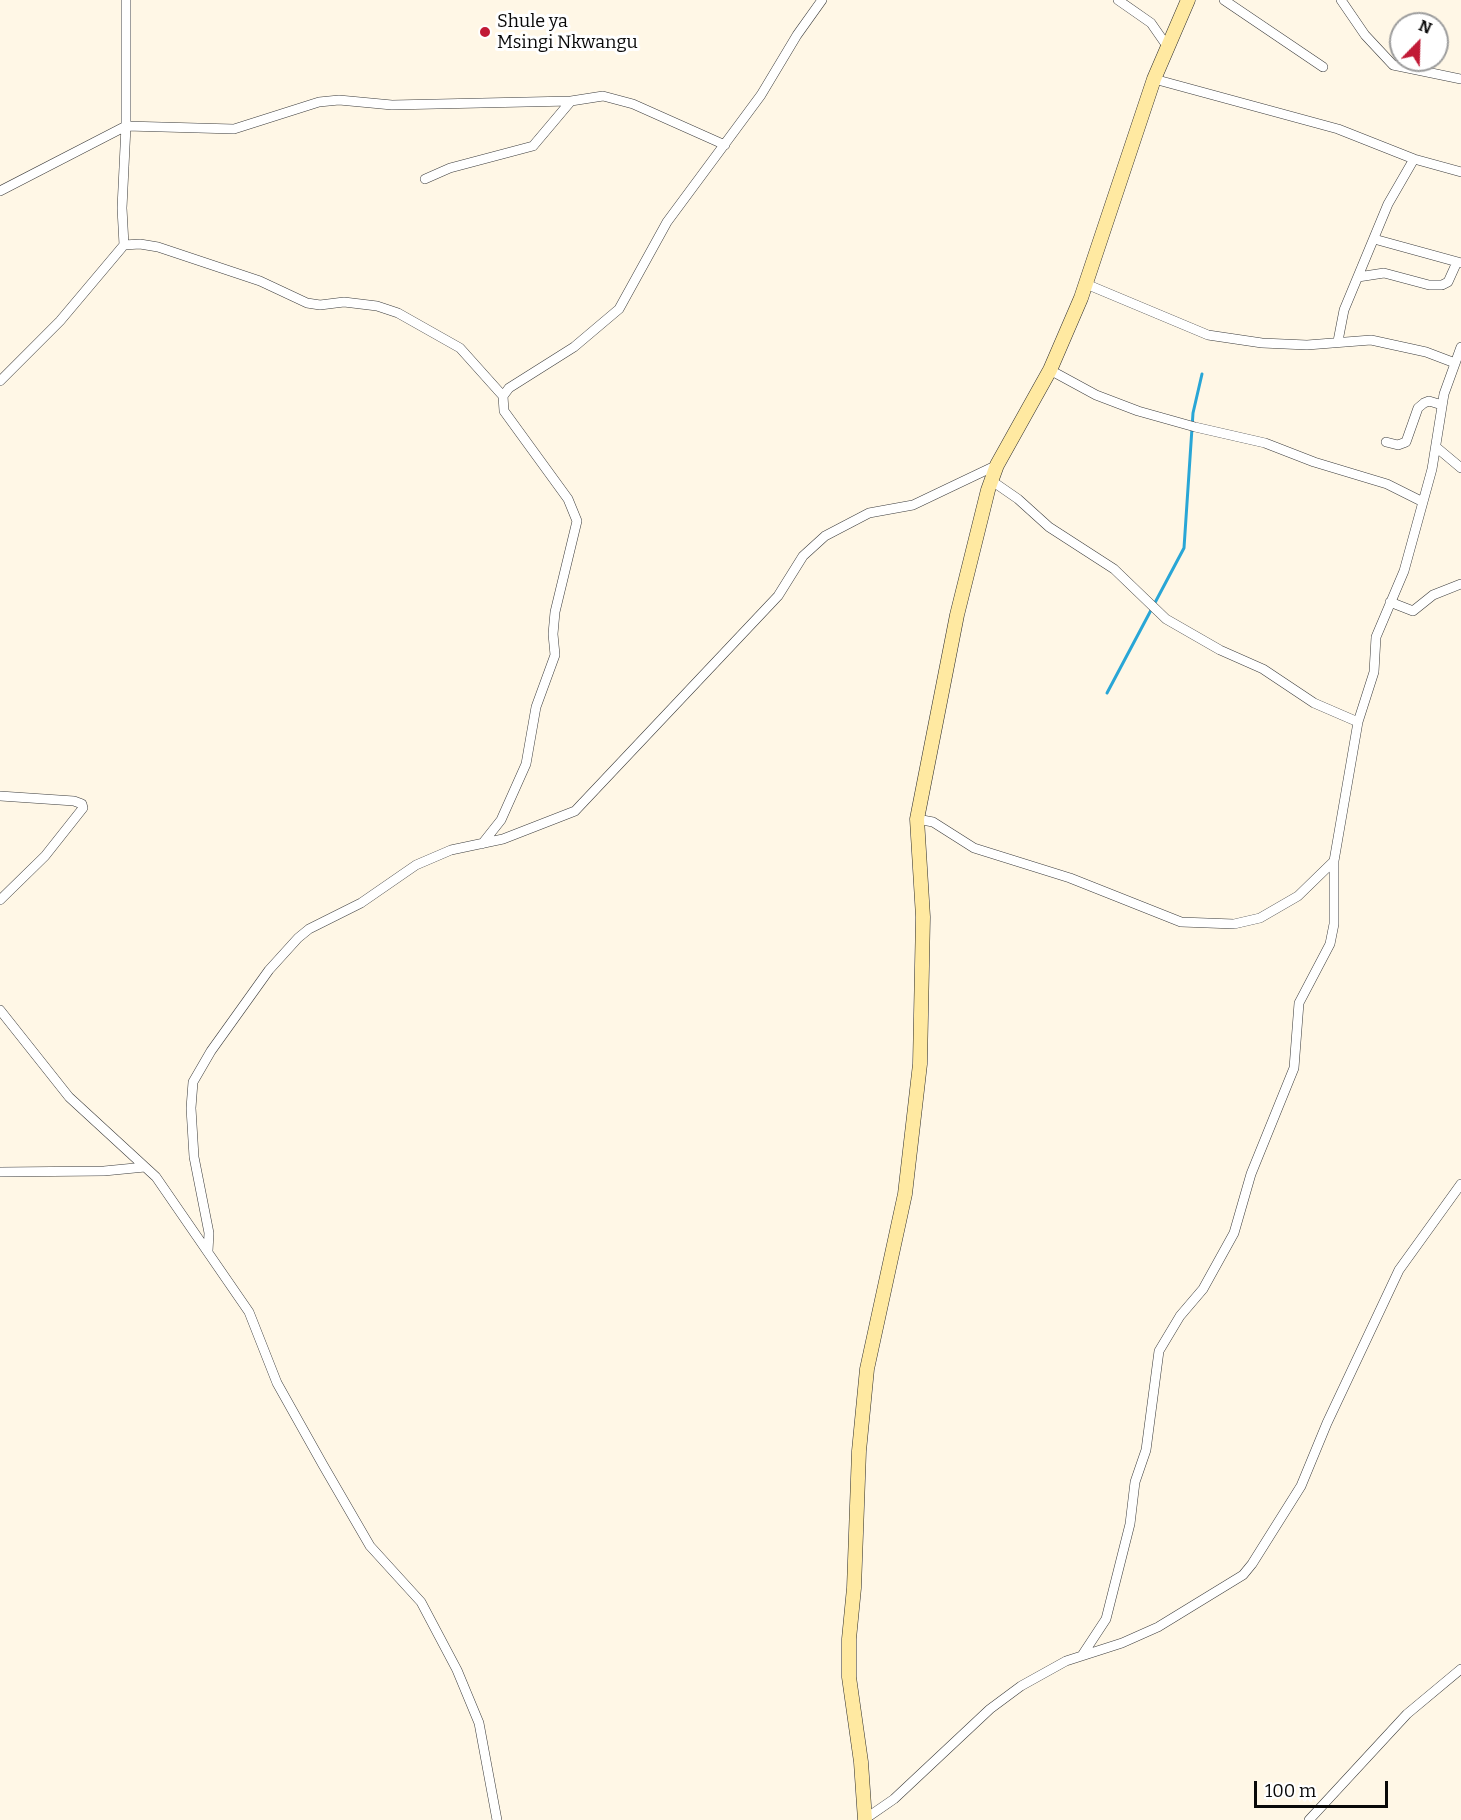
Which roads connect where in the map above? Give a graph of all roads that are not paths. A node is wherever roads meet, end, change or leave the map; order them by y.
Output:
1 (126, 0) edge
2 (822, 0) edge
3 (1118, 0) edge
4 (1188, 0) edge
5 (1224, 0) edge
6 (1341, 0) edge
7 (1167, 46) junction
8 (1323, 67) dead end
9 (1154, 79) junction
10 (1461, 79) edge
11 (571, 101) junction
12 (126, 126) junction
13 (725, 145) junction
14 (1414, 159) junction
15 (1461, 172) edge
16 (425, 179) dead end
17 (0, 191) edge
18 (1374, 240) junction
19 (124, 245) junction
20 (1459, 262) edge
21 (1358, 277) junction
22 (1086, 284) junction
23 (1338, 341) junction
24 (1461, 347) edge
25 (1457, 360) edge
26 (1050, 370) junction
27 (0, 381) edge
28 (503, 396) junction
29 (1442, 405) junction
30 (1386, 442) dead end
31 (1436, 447) junction
32 (997, 465) junction
33 (1461, 468) edge
34 (992, 481) junction
35 (1423, 501) junction
36 (1461, 584) edge
37 (1390, 602) junction
38 (1358, 722) junction
39 (0, 796) edge
40 (917, 819) junction
41 (482, 844) junction
42 (1334, 861) junction
43 (0, 900) edge
44 (0, 1010) edge
45 (145, 1167) junction
46 (0, 1172) edge
47 (1461, 1184) edge
48 (208, 1251) junction
49 (1083, 1654) junction
50 (1461, 1669) edge
51 (497, 1820) edge
52 (865, 1820) edge
53 (1309, 1820) edge

1 - 12 street
2 - 13 street
3 - 7 street
4 - 7 street
5 - 8 street
6 - 10 street
7 - 9 street
9 - 14 street
9 - 22 street
11 - 12 street
11 - 13 street
11 - 16 street
12 - 17 street
12 - 19 street
13 - 28 street
14 - 15 street
14 - 18 street
18 - 20 street
18 - 21 street
19 - 27 street
19 - 28 street
20 - 21 street
21 - 23 street
22 - 23 street
22 - 26 street
23 - 25 street
24 - 25 street
25 - 29 street
26 - 32 street
26 - 35 street
28 - 41 street
29 - 30 street
29 - 31 street
31 - 33 street
31 - 35 street
32 - 34 street
32 - 41 street
34 - 38 street
34 - 40 street
35 - 37 street
36 - 37 street
37 - 38 street
38 - 42 street
39 - 43 street
40 - 42 street
40 - 52 street
41 - 48 street
42 - 49 street
44 - 45 street
45 - 46 street
45 - 48 street
47 - 49 street
48 - 51 street
49 - 52 street
50 - 53 street

